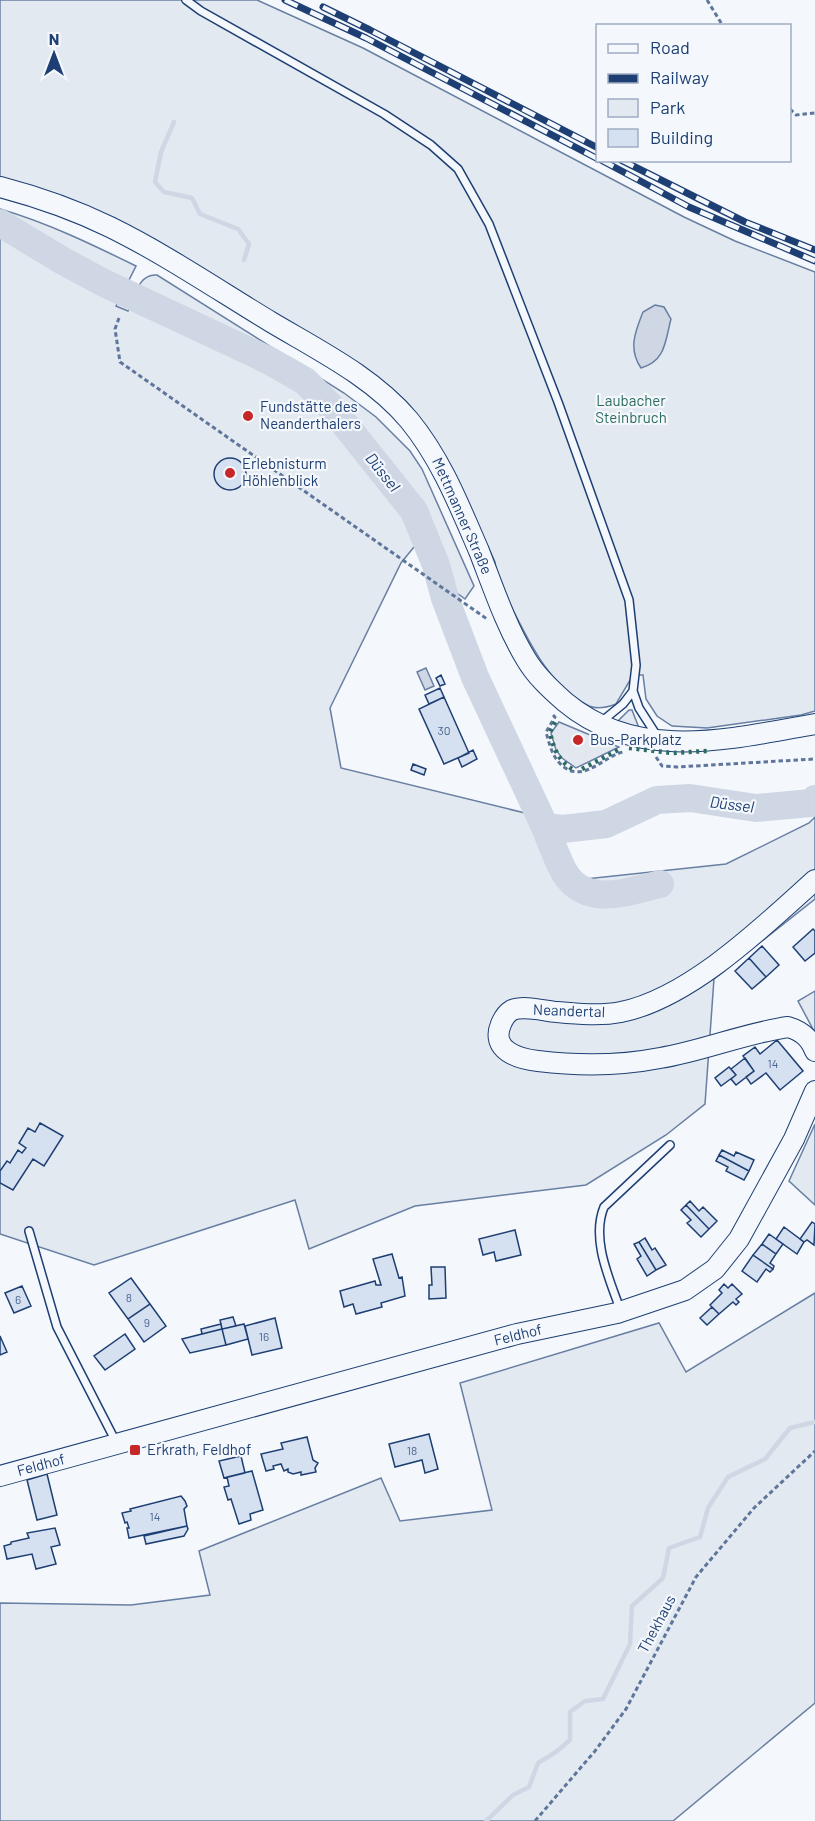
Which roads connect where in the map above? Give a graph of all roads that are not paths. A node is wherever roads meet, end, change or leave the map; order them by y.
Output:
1 (186, 0) edge
2 (0, 187) edge
3 (633, 691) junction
4 (599, 724) junction
5 (815, 724) edge
6 (659, 749) junction
7 (815, 880) edge
8 (815, 1051) edge
9 (815, 1091) edge
10 (669, 1145) dead end
11 (29, 1231) dead end
12 (620, 1312) junction
13 (117, 1445) junction
14 (0, 1476) edge

1 - 3 lane
2 - 4 main road, Mettmanner Straße
3 - 4 lane
3 - 6 lane
4 - 6 main road, Mettmanner Straße
5 - 6 main road, Mettmanner Straße
7 - 8 main road, Neandertal
9 - 12 main road, Feldhof
10 - 12 lane
11 - 13 lane
12 - 13 main road, Feldhof
13 - 14 main road, Feldhof

